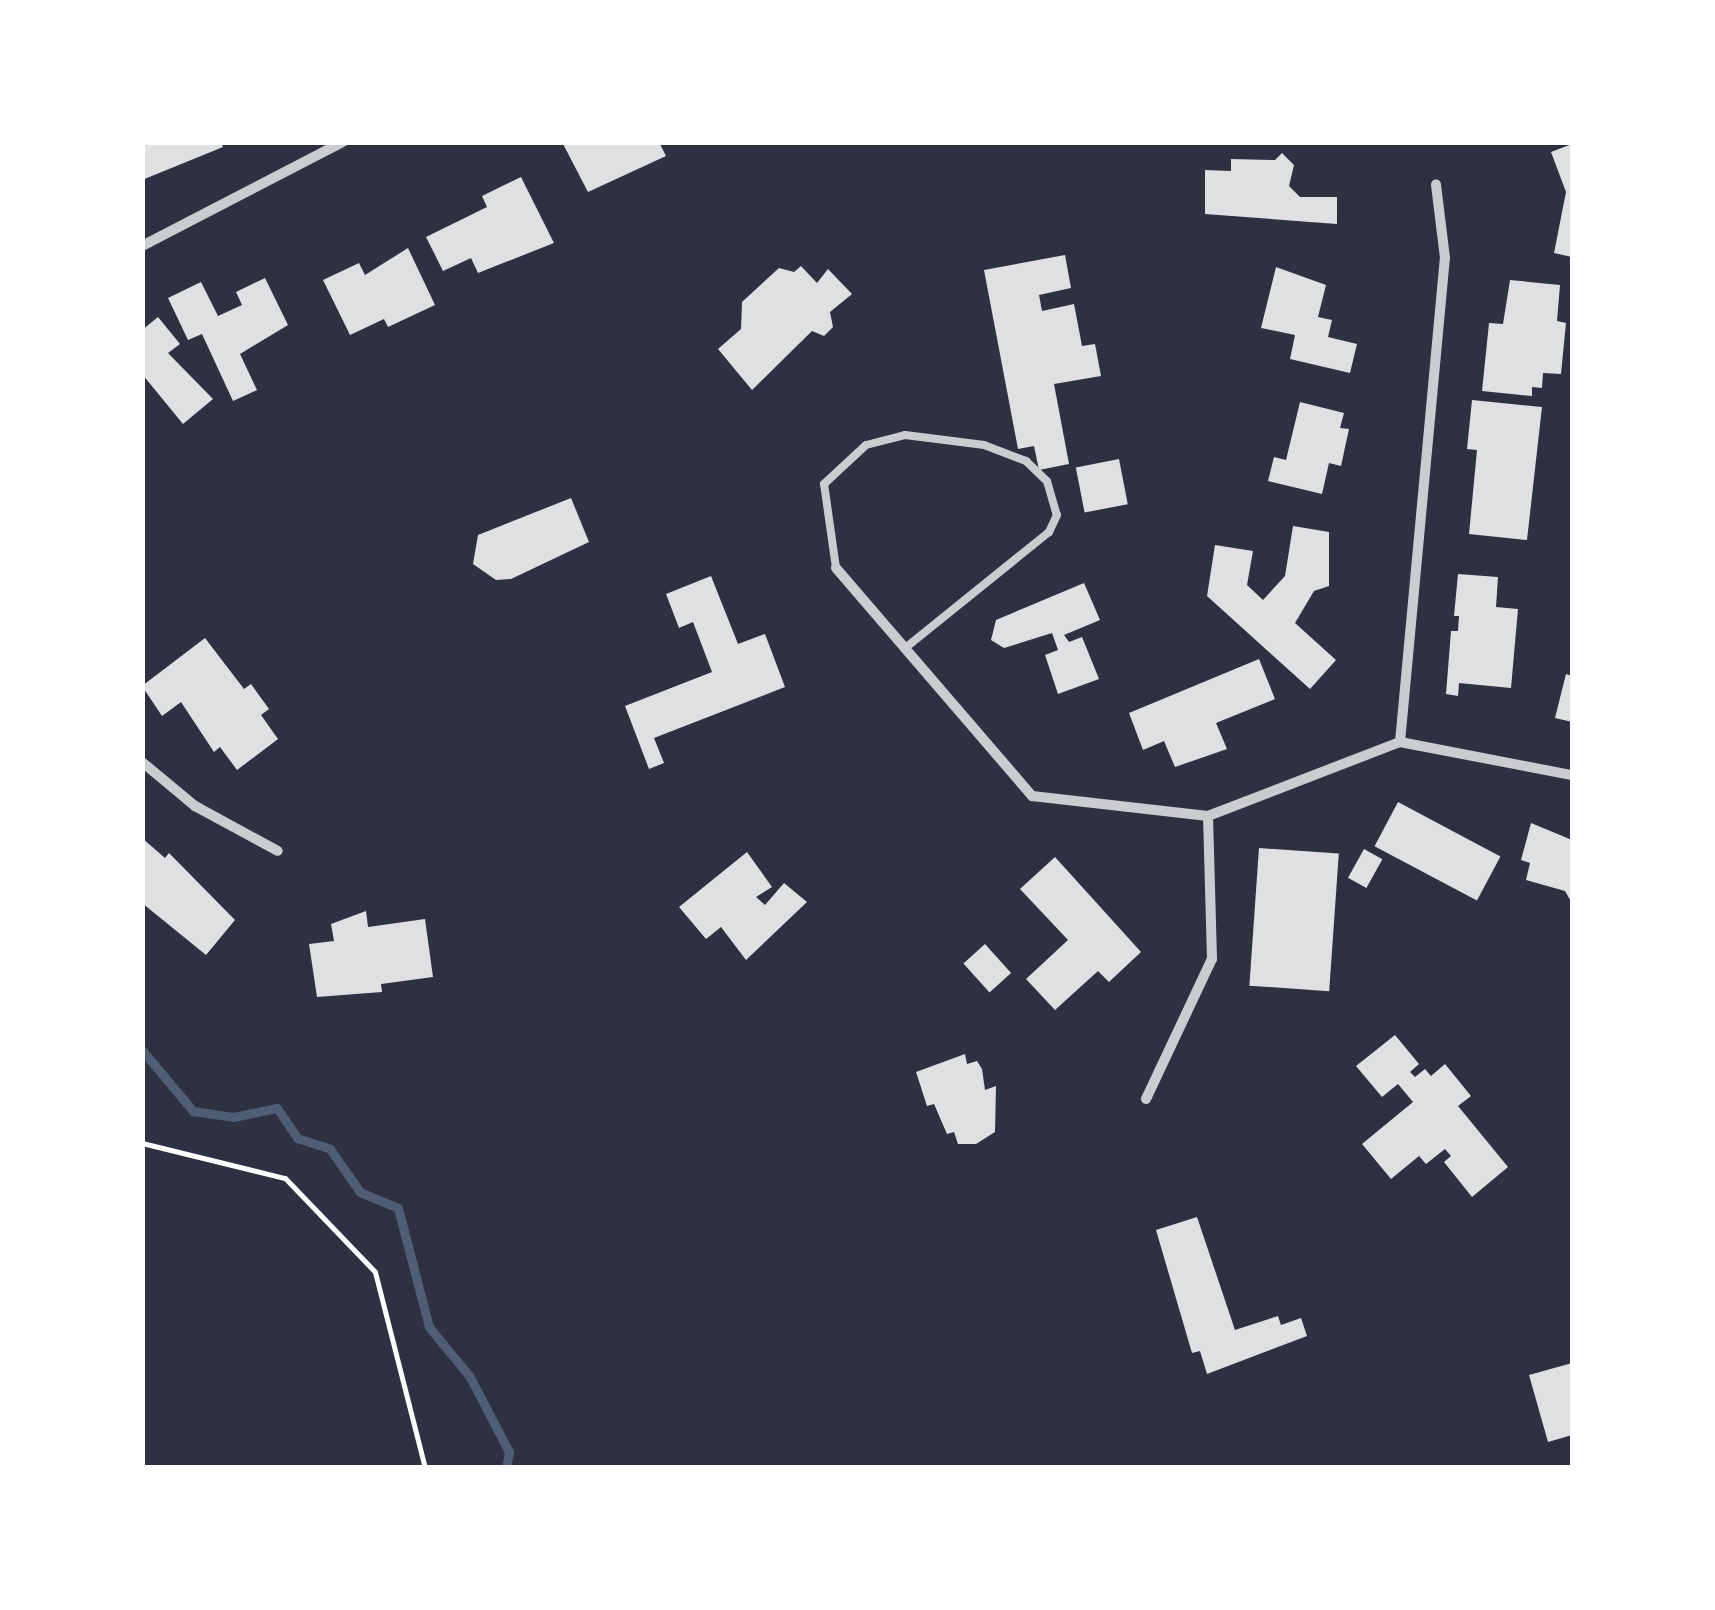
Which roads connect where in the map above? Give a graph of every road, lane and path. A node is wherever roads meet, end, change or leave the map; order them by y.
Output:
1 (344, 142) edge
2 (1436, 185) dead end
3 (142, 246) edge
4 (836, 568) joint
5 (905, 648) junction
6 (1400, 742) junction
7 (142, 762) edge
8 (1572, 775) edge
9 (1208, 816) junction
10 (278, 851) dead end
11 (1146, 1099) dead end
12 (142, 1143) edge
13 (424, 1468) edge

1 - 3 street
2 - 6 street
4 - 5 street
4 - 5 lane
5 - 9 street
6 - 8 street
6 - 9 street
7 - 10 street
9 - 11 street
12 - 13 path

